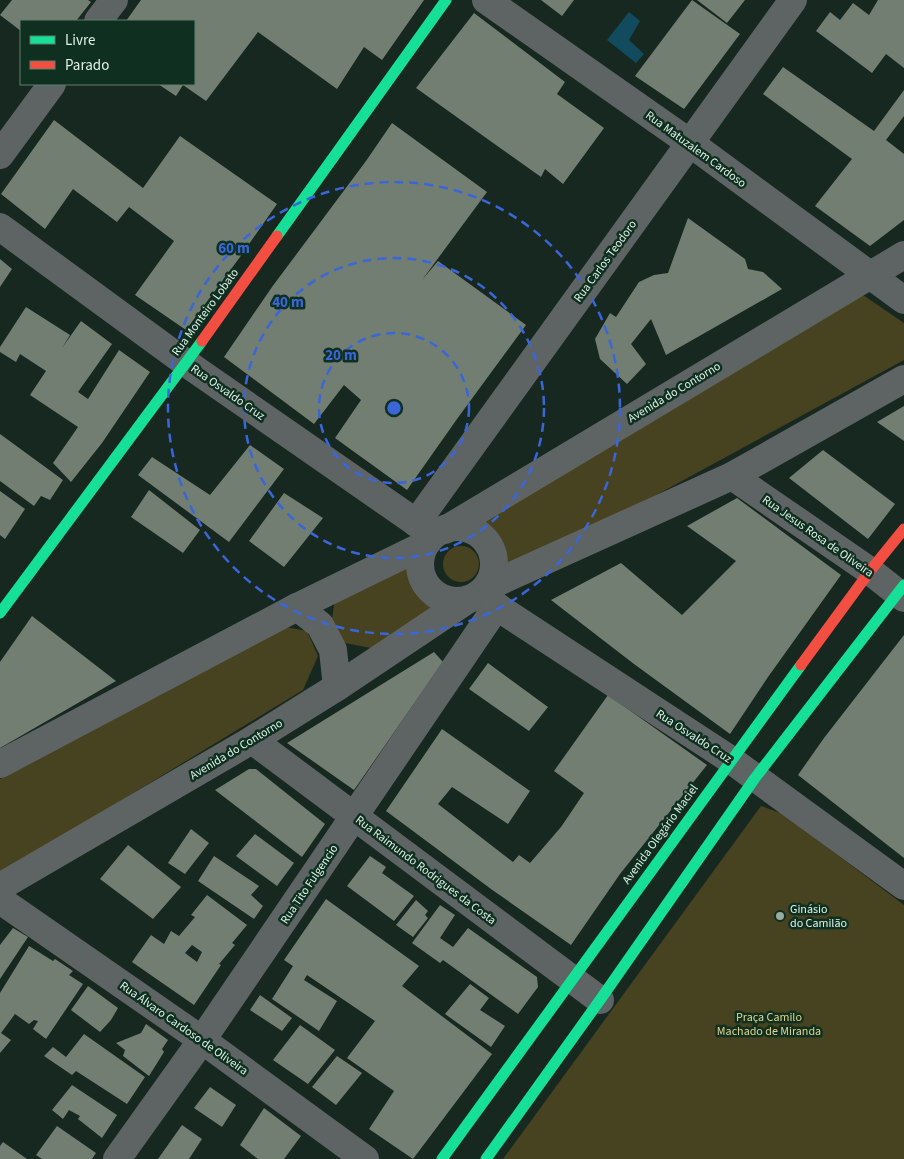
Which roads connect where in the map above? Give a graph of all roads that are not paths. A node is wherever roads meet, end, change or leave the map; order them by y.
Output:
1 (114, 0) edge
2 (446, 0) edge
3 (486, 0) edge
4 (793, 0) edge
5 (99, 20) edge
6 (51, 85) edge
7 (690, 143) junction
8 (0, 155) edge
9 (0, 227) edge
10 (904, 255) edge
11 (870, 275) junction
12 (904, 300) edge
13 (186, 363) junction
14 (904, 379) edge
15 (732, 476) junction
16 (904, 529) edge
17 (431, 533) junction
18 (870, 571) junction
19 (902, 592) edge
20 (482, 597) junction
21 (297, 607) junction
22 (0, 614) edge
23 (337, 687) junction
24 (252, 740) junction
25 (731, 760) junction
26 (0, 764) edge
27 (755, 778) junction
28 (354, 817) junction
29 (904, 886) edge
30 (0, 887) edge
31 (0, 900) edge
32 (572, 978) junction
33 (600, 1000) junction
34 (202, 1040) junction
35 (117, 1159) edge
36 (365, 1159) edge
37 (442, 1159) edge
38 (486, 1159) edge

1 - 5 street
2 - 13 main road, Rua Monteiro Lobato
3 - 7 street, Rua Matuzalem Cardoso
4 - 7 street, Rua Carlos Teodoro
6 - 8 street
7 - 11 street, Rua Matuzalem Cardoso
7 - 17 street, Rua Carlos Teodoro
9 - 13 street, Rua Osvaldo Cruz
10 - 11 street, Avenida do Contorno
11 - 12 street, Rua Matuzalem Cardoso
11 - 17 street, Avenida do Contorno
13 - 17 street, Rua Osvaldo Cruz
13 - 22 main road, Rua Monteiro Lobato
14 - 15 street, Avenida do Contorno
15 - 18 street, Rua Jesus Rosa de Oliveira
15 - 20 street, Avenida do Contorno
16 - 18 main road, Avenida Olegário Maciel
17 - 20 street
17 - 20 street
17 - 21 street, Avenida do Contorno
18 - 19 street, Rua Jesus Rosa de Oliveira
18 - 25 main road, Avenida Olegário Maciel
19 - 27 main road
20 - 23 street, Avenida do Contorno
20 - 25 street, Rua Osvaldo Cruz
20 - 28 street, Rua Tito Fulgencio
21 - 23 street
21 - 26 street, Avenida do Contorno
23 - 24 street, Avenida do Contorno
24 - 28 street, Rua Raimundo Rodrigues da Costa
24 - 30 street, Avenida do Contorno
25 - 27 street, Rua Osvaldo Cruz
25 - 32 main road, Avenida Olegário Maciel
27 - 29 street, Rua Osvaldo Cruz
27 - 33 main road
28 - 32 street, Rua Raimundo Rodrigues da Costa
28 - 34 street, Rua Tito Fulgencio
31 - 34 street, Rua Álvaro Cardoso de Oliveira
32 - 33 street, Rua Raimundo Rodrigues da Costa
32 - 37 main road, Avenida Olegário Maciel
33 - 38 main road
34 - 35 street, Rua Tito Fulgencio
34 - 36 street, Rua Álvaro Cardoso de Oliveira

